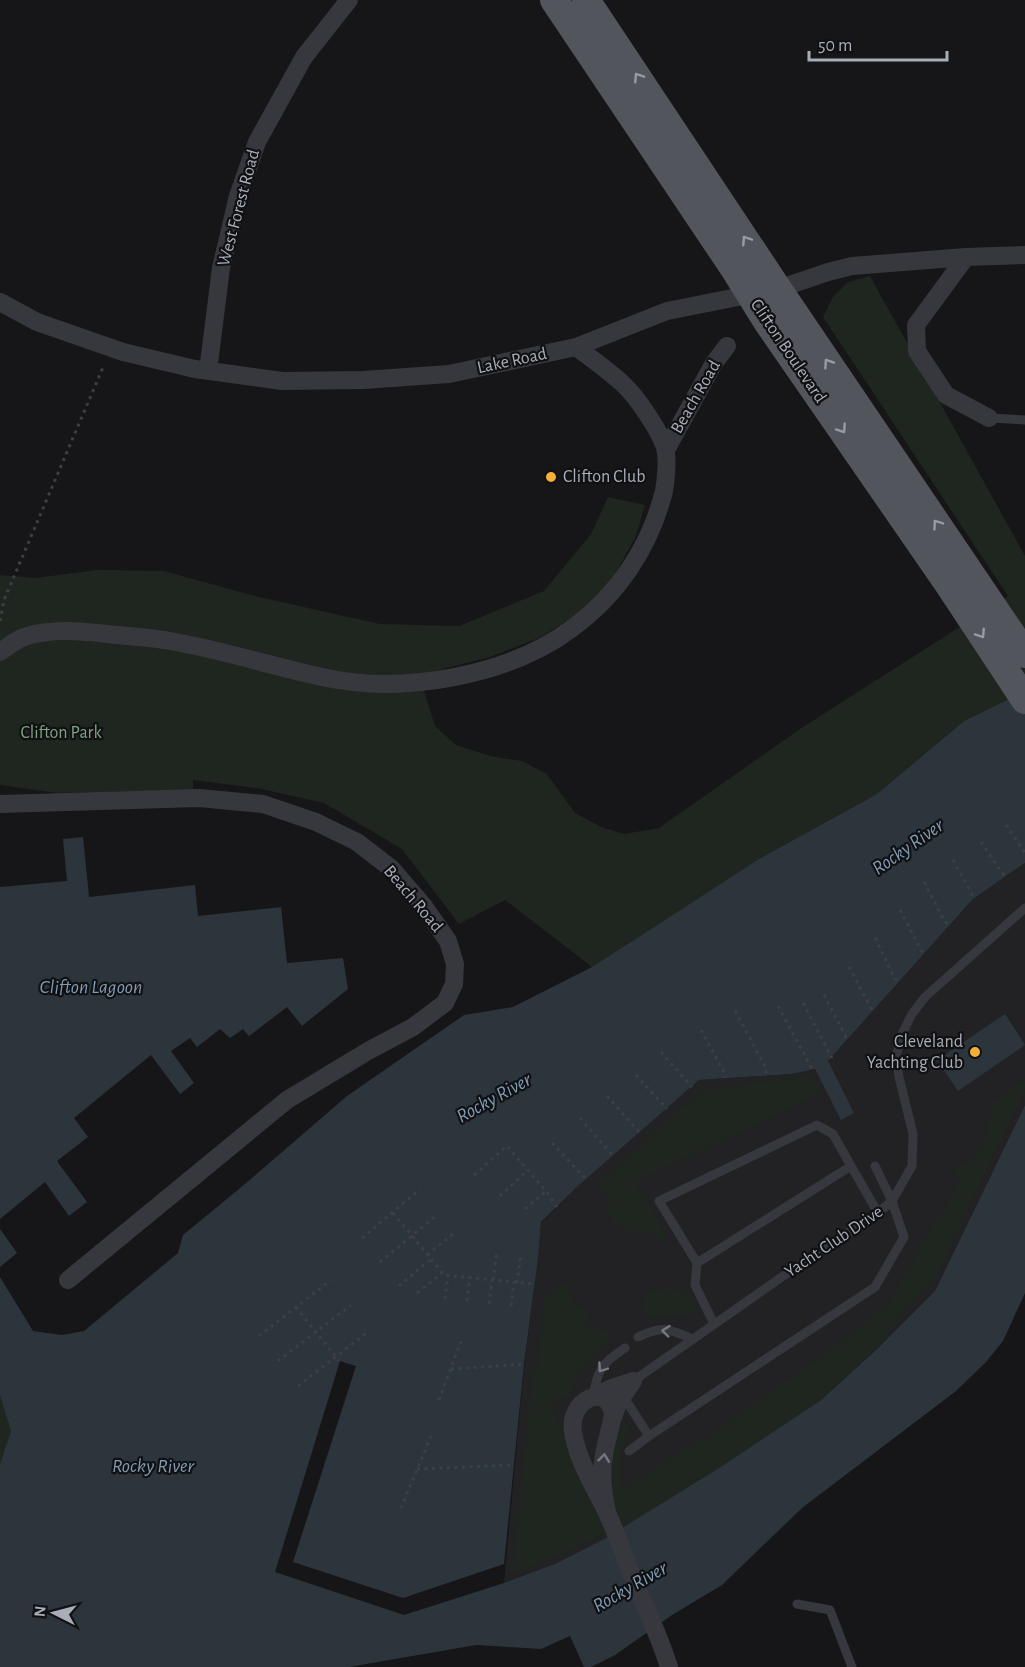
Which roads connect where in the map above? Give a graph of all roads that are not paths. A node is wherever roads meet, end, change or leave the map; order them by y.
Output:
1 (349, 0) edge
2 (554, 0) edge
3 (586, 0) edge
4 (1025, 255) edge
5 (966, 257) junction
6 (777, 289) junction
7 (749, 294) junction
8 (0, 302) edge
9 (727, 346) dead end
10 (576, 347) junction
11 (207, 371) junction
12 (989, 418) joint
13 (1025, 420) edge
14 (666, 450) junction
15 (960, 579) junction
16 (0, 652) edge
17 (1025, 654) edge
18 (1025, 700) edge
19 (0, 804) edge
20 (1025, 908) edge
21 (851, 1166) junction
22 (874, 1166) dead end
23 (892, 1201) junction
24 (878, 1213) junction
25 (697, 1263) junction
26 (68, 1280) dead end
27 (714, 1324) junction
28 (638, 1337) dead end
29 (693, 1339) junction
30 (625, 1348) dead end
31 (628, 1389) junction
32 (593, 1397) junction
33 (612, 1422) junction
34 (649, 1436) junction
35 (629, 1451) dead end
36 (608, 1516) junction
37 (797, 1604) dead end
38 (667, 1661) edge
39 (852, 1667) edge

1 - 11 street, West Forest Road
2 - 7 main road, Clifton Boulevard
6 -> 3 main road, Clifton Boulevard
4 - 5 street, Lake Road
5 - 6 street, Lake Road
5 - 12 street
6 - 7 street, Lake Road
15 -> 6 main road, Clifton Boulevard
7 - 10 street, Lake Road
7 -> 15 main road, Clifton Boulevard
8 - 11 street, Lake Road
9 - 14 street, Beach Road
10 - 11 street, Lake Road
10 - 14 street, Beach Road
12 - 13 lane
14 - 16 street, Beach Road
15 - 17 main road, Clifton Boulevard
15 -> 18 main road, Clifton Boulevard
19 - 26 street, Beach Road
20 - 23 lane, Yacht Club Drive
21 - 24 lane
21 - 25 lane
21 - 25 lane
22 - 23 lane
23 - 24 lane, Yacht Club Drive
23 - 34 lane
24 - 27 lane, Yacht Club Drive
25 - 27 lane
27 - 29 lane, Yacht Club Drive
29 -> 28 lane
29 - 31 lane, Yacht Club Drive
30 -> 32 lane
31 - 32 street, Yacht Club Drive
31 - 33 street, Yacht Club Drive
31 - 34 lane
32 - 33 street
32 - 36 street, Yacht Club Drive
36 -> 33 street, Yacht Club Drive
34 - 35 lane
36 - 38 street, Yacht Club Drive
37 - 39 lane

